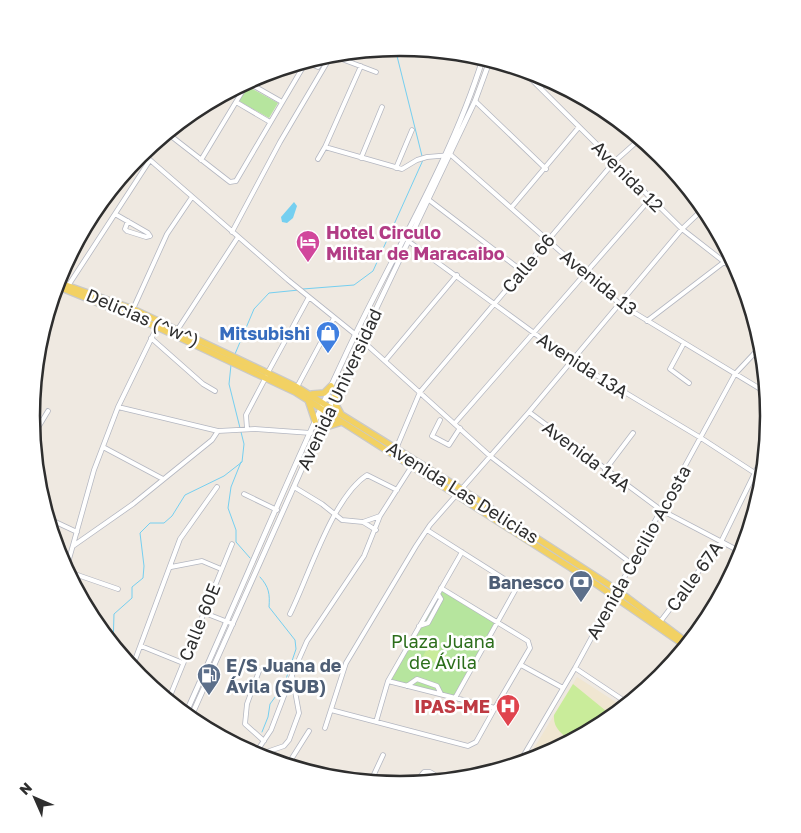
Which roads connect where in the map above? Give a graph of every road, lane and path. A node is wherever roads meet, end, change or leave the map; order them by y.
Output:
1 (346, 60) edge
2 (327, 64) edge
3 (482, 65) edge
4 (361, 66) junction
5 (488, 67) edge
6 (300, 70) edge
7 (376, 72) dead end
8 (534, 82) edge
9 (255, 86) edge
10 (540, 87) joint
11 (241, 93) edge
12 (476, 101) junction
13 (236, 102) junction
14 (282, 102) junction
15 (382, 107) dead end
16 (270, 122) junction
17 (580, 127) junction
18 (412, 130) dead end
19 (172, 137) edge
20 (635, 143) edge
21 (325, 147) junction
22 (444, 155) junction
23 (451, 155) junction
24 (361, 158) junction
25 (318, 159) dead end
26 (150, 160) joint
27 (201, 160) junction
28 (614, 162) junction
29 (396, 168) junction
30 (546, 169) junction
31 (192, 196) junction
32 (651, 198) junction
33 (429, 200) junction
34 (511, 208) junction
35 (698, 213) edge
36 (115, 214) junction
37 (128, 221) junction
38 (682, 229) junction
39 (232, 232) junction
40 (238, 237) junction
41 (548, 240) junction
42 (408, 241) junction
43 (724, 263) junction
44 (728, 266) edge
45 (522, 271) junction
46 (457, 274) junction
47 (585, 274) junction
48 (64, 286) edge
49 (64, 287) edge
50 (67, 288) junction
51 (308, 297) junction
52 (494, 304) junction
53 (620, 304) junction
54 (133, 309) junction
55 (334, 318) junction
56 (647, 321) junction
57 (157, 327) junction
58 (178, 329) junction
59 (534, 333) junction
60 (356, 335) junction
61 (151, 338) junction
62 (361, 340) junction
63 (684, 343) junction
64 (755, 352) edge
65 (226, 357) junction
66 (571, 360) junction
67 (385, 361) junction
68 (735, 374) junction
69 (266, 375) junction
70 (689, 383) dead end
71 (331, 386) junction
72 (297, 387) junction
73 (760, 388) edge
74 (215, 391) dead end
75 (420, 392) junction
76 (335, 395) junction
77 (308, 397) junction
78 (322, 405) junction
79 (118, 407) junction
80 (328, 410) junction
81 (48, 411) dead end
82 (528, 412) junction
83 (343, 420) junction
84 (440, 420) dead end
85 (315, 421) junction
86 (40, 422) edge
87 (455, 423) junction
88 (460, 428) junction
89 (245, 429) junction
90 (218, 432) junction
91 (314, 433) junction
92 (633, 434) dead end
93 (701, 438) junction
94 (103, 447) junction
95 (396, 449) junction
96 (490, 456) junction
97 (758, 465) edge
98 (412, 466) junction
99 (606, 470) junction
100 (754, 472) junction
101 (163, 479) junction
102 (217, 487) dead end
103 (294, 487) junction
104 (461, 489) junction
105 (397, 490) junction
106 (244, 494) dead end
107 (456, 495) junction
108 (276, 510) junction
109 (661, 510) junction
110 (335, 515) junction
111 (380, 516) junction
112 (56, 522) edge
113 (363, 522) junction
114 (376, 530) junction
115 (427, 530) junction
116 (77, 532) junction
117 (721, 542) junction
118 (232, 544) dead end
119 (73, 546) junction
120 (736, 549) edge
121 (462, 552) junction
122 (69, 559) edge
123 (632, 564) junction
124 (171, 567) junction
125 (221, 569) junction
126 (76, 574) edge
127 (441, 588) junction
128 (118, 590) dead end
129 (615, 593) junction
130 (202, 612) junction
131 (290, 614) dead end
132 (227, 621) junction
133 (660, 622) junction
134 (497, 623) junction
135 (233, 624) junction
136 (684, 640) edge
137 (681, 643) edge
138 (141, 646) junction
139 (135, 660) edge
140 (182, 663) junction
141 (521, 665) junction
142 (575, 668) junction
143 (259, 672) dead end
144 (292, 675) junction
145 (388, 681) junction
146 (407, 686) junction
147 (563, 688) junction
148 (170, 694) edge
149 (441, 694) junction
150 (455, 698) junction
151 (623, 700) edge
152 (188, 708) edge
153 (495, 708) junction
154 (331, 710) junction
155 (193, 711) edge
156 (376, 722) junction
157 (325, 728) dead end
158 (308, 730) dead end
159 (264, 741) junction
160 (259, 748) edge
161 (267, 751) edge
162 (383, 754) dead end
163 (524, 755) edge
164 (291, 760) edge
165 (435, 775) edge
166 (373, 776) edge
167 (421, 776) edge

1 - 4 street
2 - 39 street
3 - 22 street, Avenida Universidad
4 - 7 street
4 - 21 street
5 - 12 street, Avenida Universidad
6 - 14 street
8 - 10 street, Avenida 12
9 - 14 street
10 - 17 street, Avenida 12
11 - 13 street
12 - 23 street, Avenida Universidad
12 - 30 street
13 - 16 street
13 - 27 street
14 - 16 street
15 - 24 street
16 - 27 street
17 - 28 street, Avenida 12
17 - 30 street
18 - 29 street
19 - 27 street
20 - 28 street, Calle 66
21 - 24 street
21 - 25 street
22 - 23 street
22 - 29 street
22 - 60 street, Avenida Universidad
23 - 33 street, Avenida Universidad
23 - 34 street, Avenida 13
24 - 29 street
26 - 31 street
26 - 36 street
28 - 32 street, Avenida 12
28 - 41 street, Calle 66
30 - 34 street
31 - 39 street
31 - 54 street
32 - 38 street, Avenida 12
32 - 47 street
33 - 42 street, Avenida Universidad
33 - 45 street
34 - 41 street, Avenida 13
35 - 38 street
36 - 37 street
36 - 50 street
37 - 37 street
38 - 43 street, Avenida 12
38 - 53 street
39 - 40 street
40 - 51 street
40 - 58 street
41 - 45 street, Calle 66
41 - 47 street, Avenida 13
42 - 46 street, Avenida 13A
42 - 62 street, Avenida Universidad
43 - 44 street, Avenida 12
43 - 56 street
45 - 52 street, Calle 66
46 - 52 street, Avenida 13A
46 - 67 street
47 - 53 street, Avenida 13
47 - 59 street
48 - 50 main road, Delicias (^w^)
49 - 50 main road, Delicias (^w^)
50 - 54 main road, Delicias (^w^)
50 - 57 main road, Delicias (^w^)
51 - 55 street
51 - 69 street
52 - 59 street, Avenida 13A
52 - 75 street, Calle 66
53 - 56 street, Avenida 13
53 - 66 street
54 - 58 main road, Delicias (^w^)
55 - 60 street
55 - 72 street
56 - 63 street, Avenida 13
57 - 61 street
57 - 65 main road, Delicias (^w^)
58 - 65 main road, Delicias (^w^)
59 - 66 street, Avenida 13A
59 - 87 street
60 - 62 street
60 - 71 street, Avenida Universidad
61 - 74 street
61 - 79 street
62 - 67 street
62 - 76 street, Avenida Universidad
63 - 68 street, Avenida 13
63 - 70 street
64 - 68 street, Avenida Cecilio Acosta
65 - 69 main road, Avenida Las Delicias
66 - 82 street
66 - 93 street, Avenida 13A
67 - 75 street
68 - 73 street, Avenida 13
68 - 93 street, Avenida Cecilio Acosta
69 - 72 main road, Avenida Las Delicias
69 - 77 main road
69 - 89 street
71 - 77 main road
71 - 78 street, Avenida Universidad
72 - 77 main road, Avenida Las Delicias
75 - 87 street
75 - 95 street, Calle 66
76 - 80 street, Avenida Universidad
76 - 83 main road
77 - 78 main road, Avenida Las Delicias
77 - 85 main road
78 - 80 main road, Avenida Las Delicias
78 - 85 street, Avenida Universidad
79 - 90 street
79 - 94 street
80 - 83 main road, Avenida Las Delicias
80 - 91 street, Avenida Universidad
81 - 86 street
82 - 96 street, Avenida 14A
82 - 99 street, Avenida 14A
83 - 91 main road
83 - 95 main road, Avenida Las Delicias
83 - 98 main road
84 - 88 street
85 - 91 street, Avenida Universidad
87 - 88 street
88 - 96 street
89 - 90 street
89 - 91 street
90 - 101 street
91 - 103 street, Avenida Universidad
91 - 108 street, Avenida Universidad
92 - 99 street
93 - 100 street, Avenida 13A
93 - 109 street, Avenida Cecilio Acosta
94 - 101 street
94 - 116 street
95 - 104 main road, Avenida Las Delicias
96 - 104 street, Avenida 14A
96 - 123 street
97 - 100 street, Calle 67A
98 - 105 street
98 - 107 main road
99 - 109 street, Avenida 14A
100 - 117 street, Calle 67A
101 - 119 street
102 - 124 street
103 - 110 street
103 - 135 street, Avenida Universidad
104 - 107 street, Avenida 14A
104 - 129 main road, Avenida Las Delicias
105 - 110 street
105 - 111 street
106 - 108 street
107 - 115 street, Avenida 14A
107 - 129 main road
108 - 132 street, Avenida Universidad
109 - 117 street, Avenida 14A
109 - 123 street, Avenida Cecilio Acosta
110 - 113 street
110 - 131 street
111 - 113 street
111 - 114 street
112 - 116 street
113 - 114 street
114 - 144 street
115 - 121 street
115 - 154 street, Avenida 14A
116 - 119 street
117 - 120 street, Avenida 14A
117 - 133 street, Calle 67A
118 - 125 street, Calle 60E
119 - 122 street
121 - 127 street
121 - 134 street
123 - 129 street, Avenida Cecilio Acosta
124 - 125 street
124 - 138 street
125 - 130 street, Calle 60E
126 - 128 street
127 - 134 street
127 - 145 street
129 - 133 main road, Avenida Las Delicias
129 - 137 main road
129 - 142 street, Avenida Cecilio Acosta
130 - 132 street
130 - 140 street, Calle 60E
132 - 135 street
132 - 152 street, Avenida Universidad
133 - 136 main road, Avenida Las Delicias
134 - 141 street
134 - 150 street
135 - 155 street, Avenida Universidad
138 - 139 street
138 - 140 street
140 - 148 street, Calle 60E
141 - 147 street
141 - 153 street
142 - 147 street, Avenida Cecilio Acosta
142 - 151 street
143 - 159 street
144 - 159 street
144 - 161 street
145 - 146 street
145 - 156 street
146 - 149 street
146 - 149 street
147 - 163 street, Avenida Cecilio Acosta
149 - 150 street
150 - 153 street
153 - 156 street
154 - 156 street
154 - 157 street, Avenida 14A
158 - 164 street
159 - 160 street
162 - 166 street
165 - 167 street

